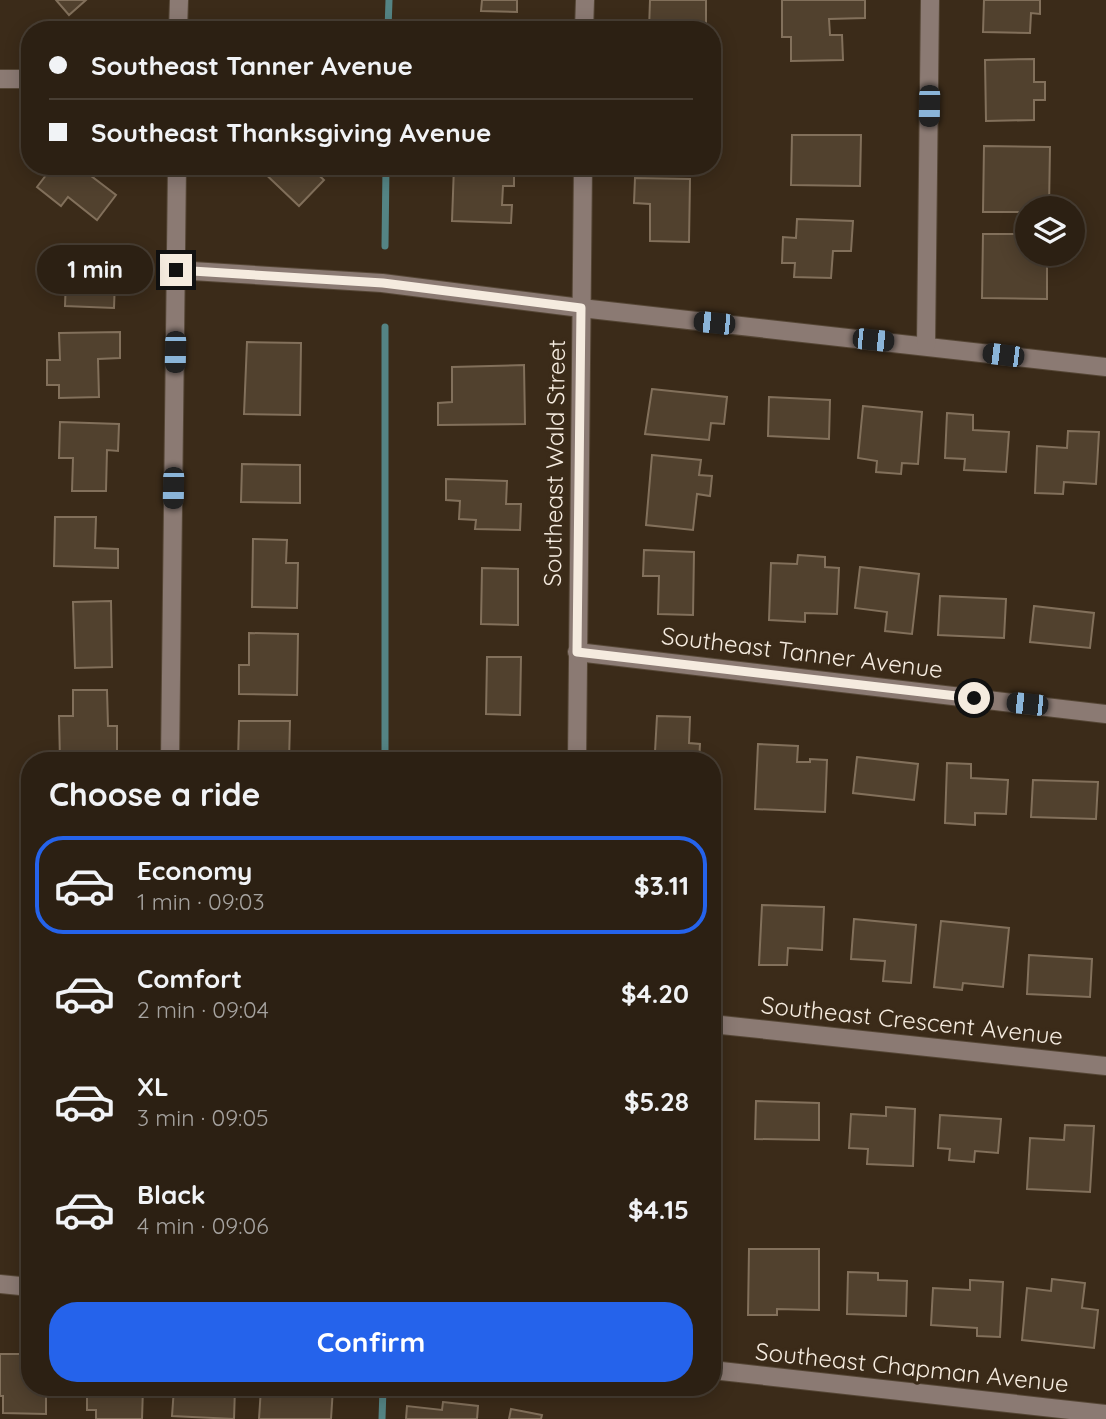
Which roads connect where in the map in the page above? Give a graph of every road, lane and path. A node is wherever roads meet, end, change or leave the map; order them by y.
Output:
1 (179, 0) edge
2 (585, 0) edge
3 (930, 0) edge
4 (178, 21) edge
5 (584, 21) edge
6 (0, 79) edge
7 (21, 79) edge
8 (177, 175) edge
9 (583, 175) edge
10 (176, 270) junction
11 (581, 308) junction
12 (926, 345) junction
13 (1106, 367) edge
14 (577, 652) junction
15 (1106, 713) edge
16 (170, 752) edge
17 (576, 752) edge
18 (721, 1025) edge
19 (1106, 1066) edge
20 (0, 1284) edge
21 (21, 1286) edge
22 (721, 1371) edge
23 (1106, 1414) edge

1 - 4 street
2 - 5 street
3 - 12 street
6 - 7 street
8 - 10 street
9 - 11 street, Southeast Wald Street
10 - 11 street
10 - 16 street
11 - 12 street
11 - 14 street, Southeast Wald Street
12 - 13 street
14 - 15 street, Southeast Tanner Avenue
14 - 17 street, Southeast Wald Street
18 - 19 street, Southeast Crescent Avenue
20 - 21 street
22 - 23 street, Southeast Chapman Avenue

